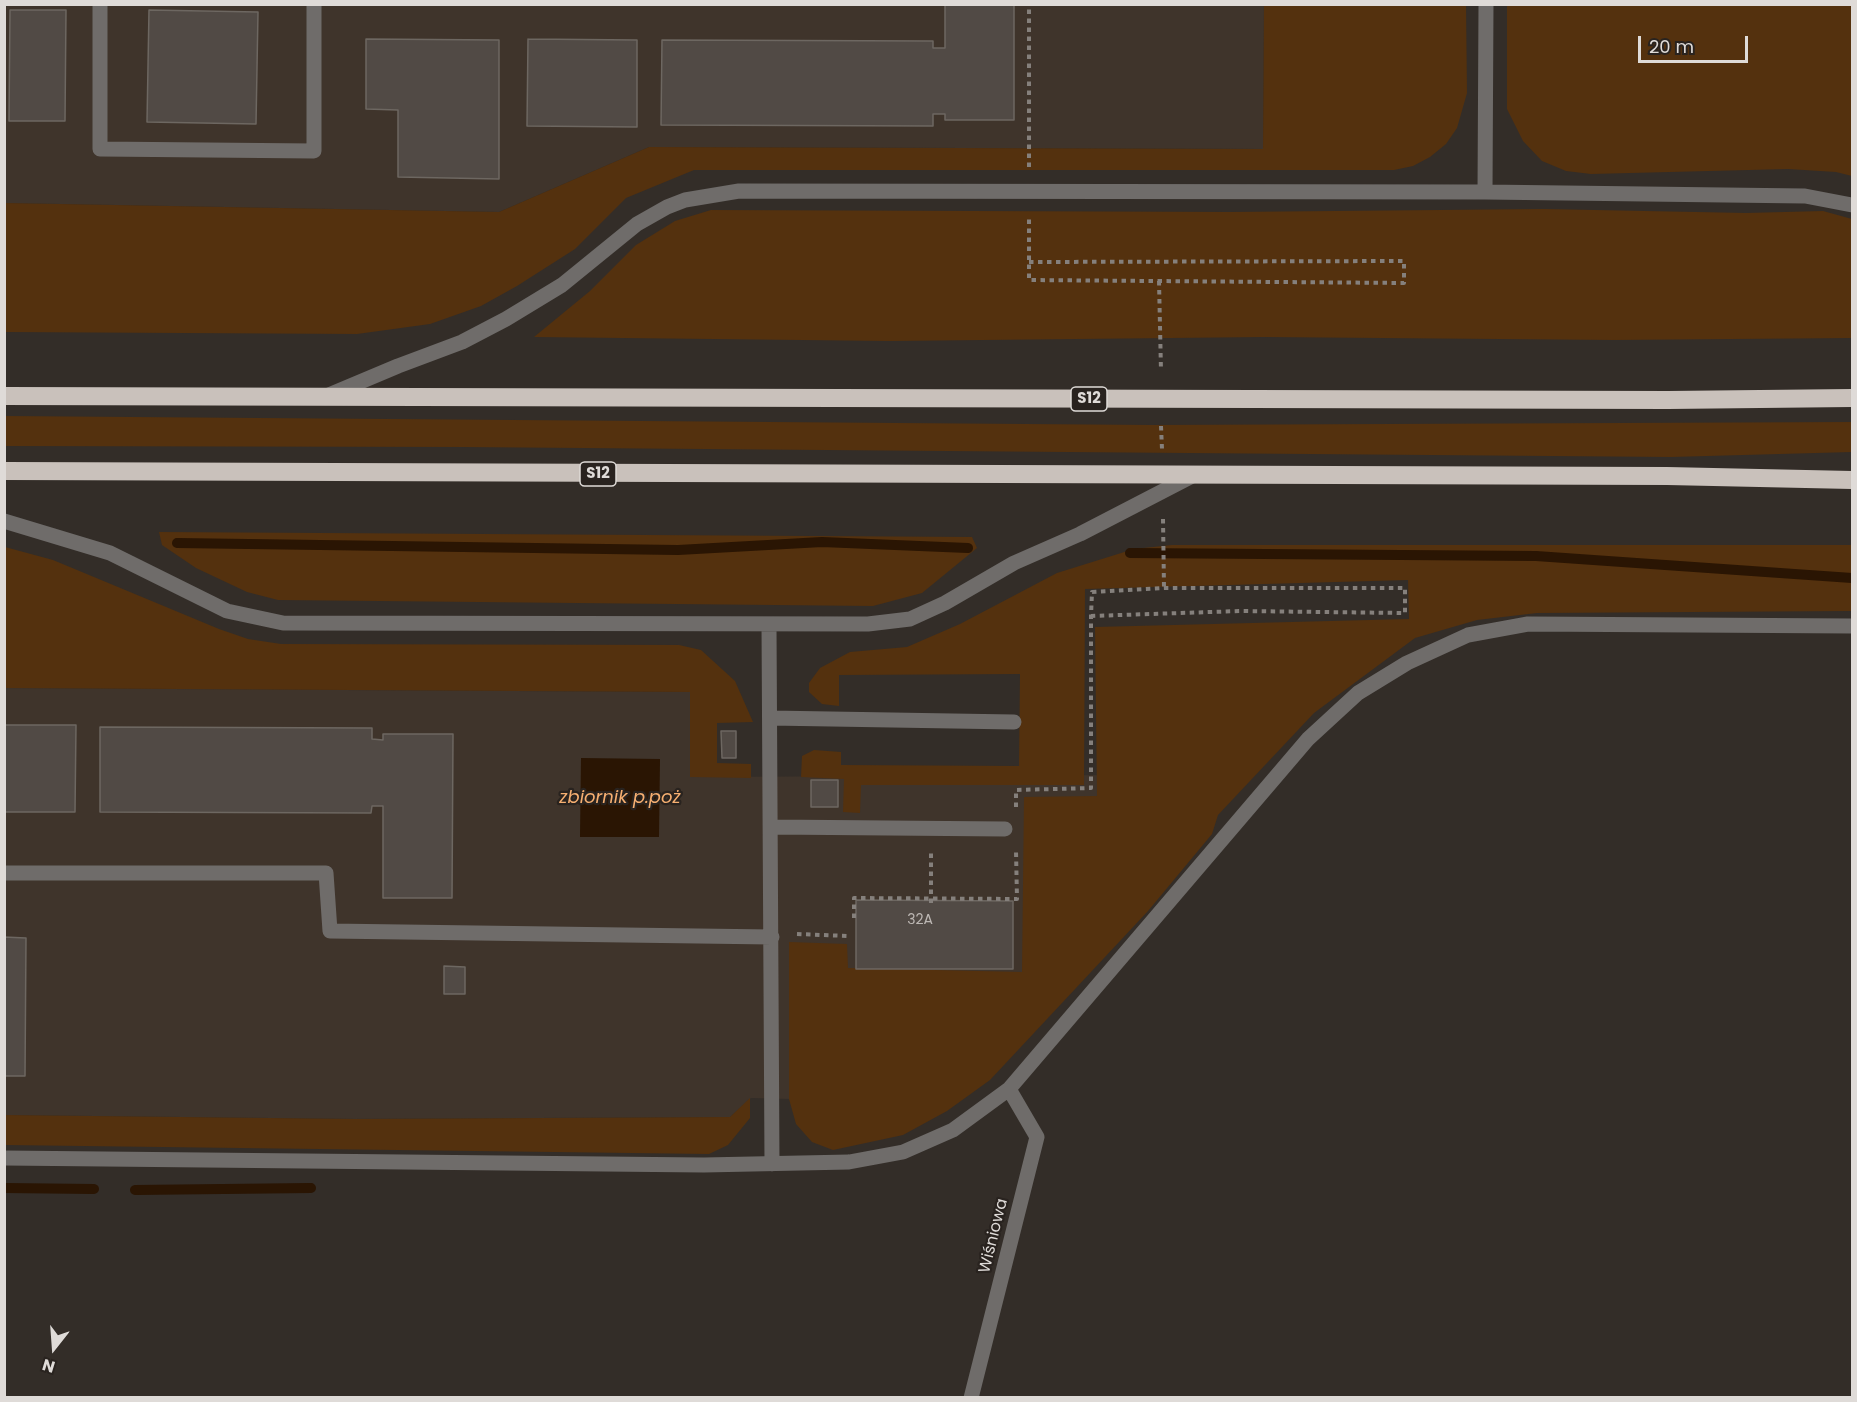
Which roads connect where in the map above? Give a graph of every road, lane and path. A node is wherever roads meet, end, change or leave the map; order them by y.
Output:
1 (100, 4) edge
2 (314, 4) edge
3 (1029, 4) edge
4 (1486, 4) edge
5 (1028, 191) junction
6 (1485, 192) junction
7 (1852, 205) edge
8 (1029, 262) junction
9 (1159, 281) junction
10 (1161, 376) dead end
11 (4, 396) edge
12 (326, 397) junction
13 (1852, 398) edge
14 (1161, 423) dead end
15 (1162, 458) dead end
16 (4, 471) edge
17 (1192, 476) junction
18 (1852, 480) edge
19 (1163, 517) dead end
20 (4, 521) edge
21 (1164, 588) junction
22 (1091, 616) junction
23 (769, 626) junction
24 (1852, 626) edge
25 (770, 718) junction
26 (1014, 722) dead end
27 (1016, 811) dead end
28 (772, 827) junction
29 (1005, 829) dead end
30 (1016, 842) dead end
31 (919, 852) dead end
32 (931, 852) junction
33 (941, 852) dead end
34 (1006, 853) dead end
35 (1016, 853) junction
36 (4, 873) edge
37 (931, 900) junction
38 (854, 918) dead end
39 (797, 925) dead end
40 (848, 936) dead end
41 (772, 937) junction
42 (1009, 1089) junction
43 (4, 1158) edge
44 (772, 1164) junction
45 (971, 1398) edge

1 - 2 street
3 - 5 path
4 - 6 street
5 - 6 street
5 - 8 path
5 - 12 street
6 - 7 street
8 - 9 path
8 - 9 path
9 - 10 path
11 - 12 highway, S12
12 - 13 highway, S12
14 - 15 path
16 - 17 highway, S12
17 - 18 highway, S12
17 - 23 street
19 - 21 path
20 - 23 street
21 - 22 path
21 - 22 path
22 - 27 path
23 - 25 street
24 - 42 street
25 - 26 street
25 - 28 street
28 - 29 street
28 - 41 street
30 - 35 path
31 - 32 path
32 - 33 path
32 - 37 path
34 - 35 path
35 - 37 path
36 - 41 street
37 - 38 path
39 - 40 path
41 - 44 street
42 - 44 street
42 - 45 street, Wiśniowa
43 - 44 street

